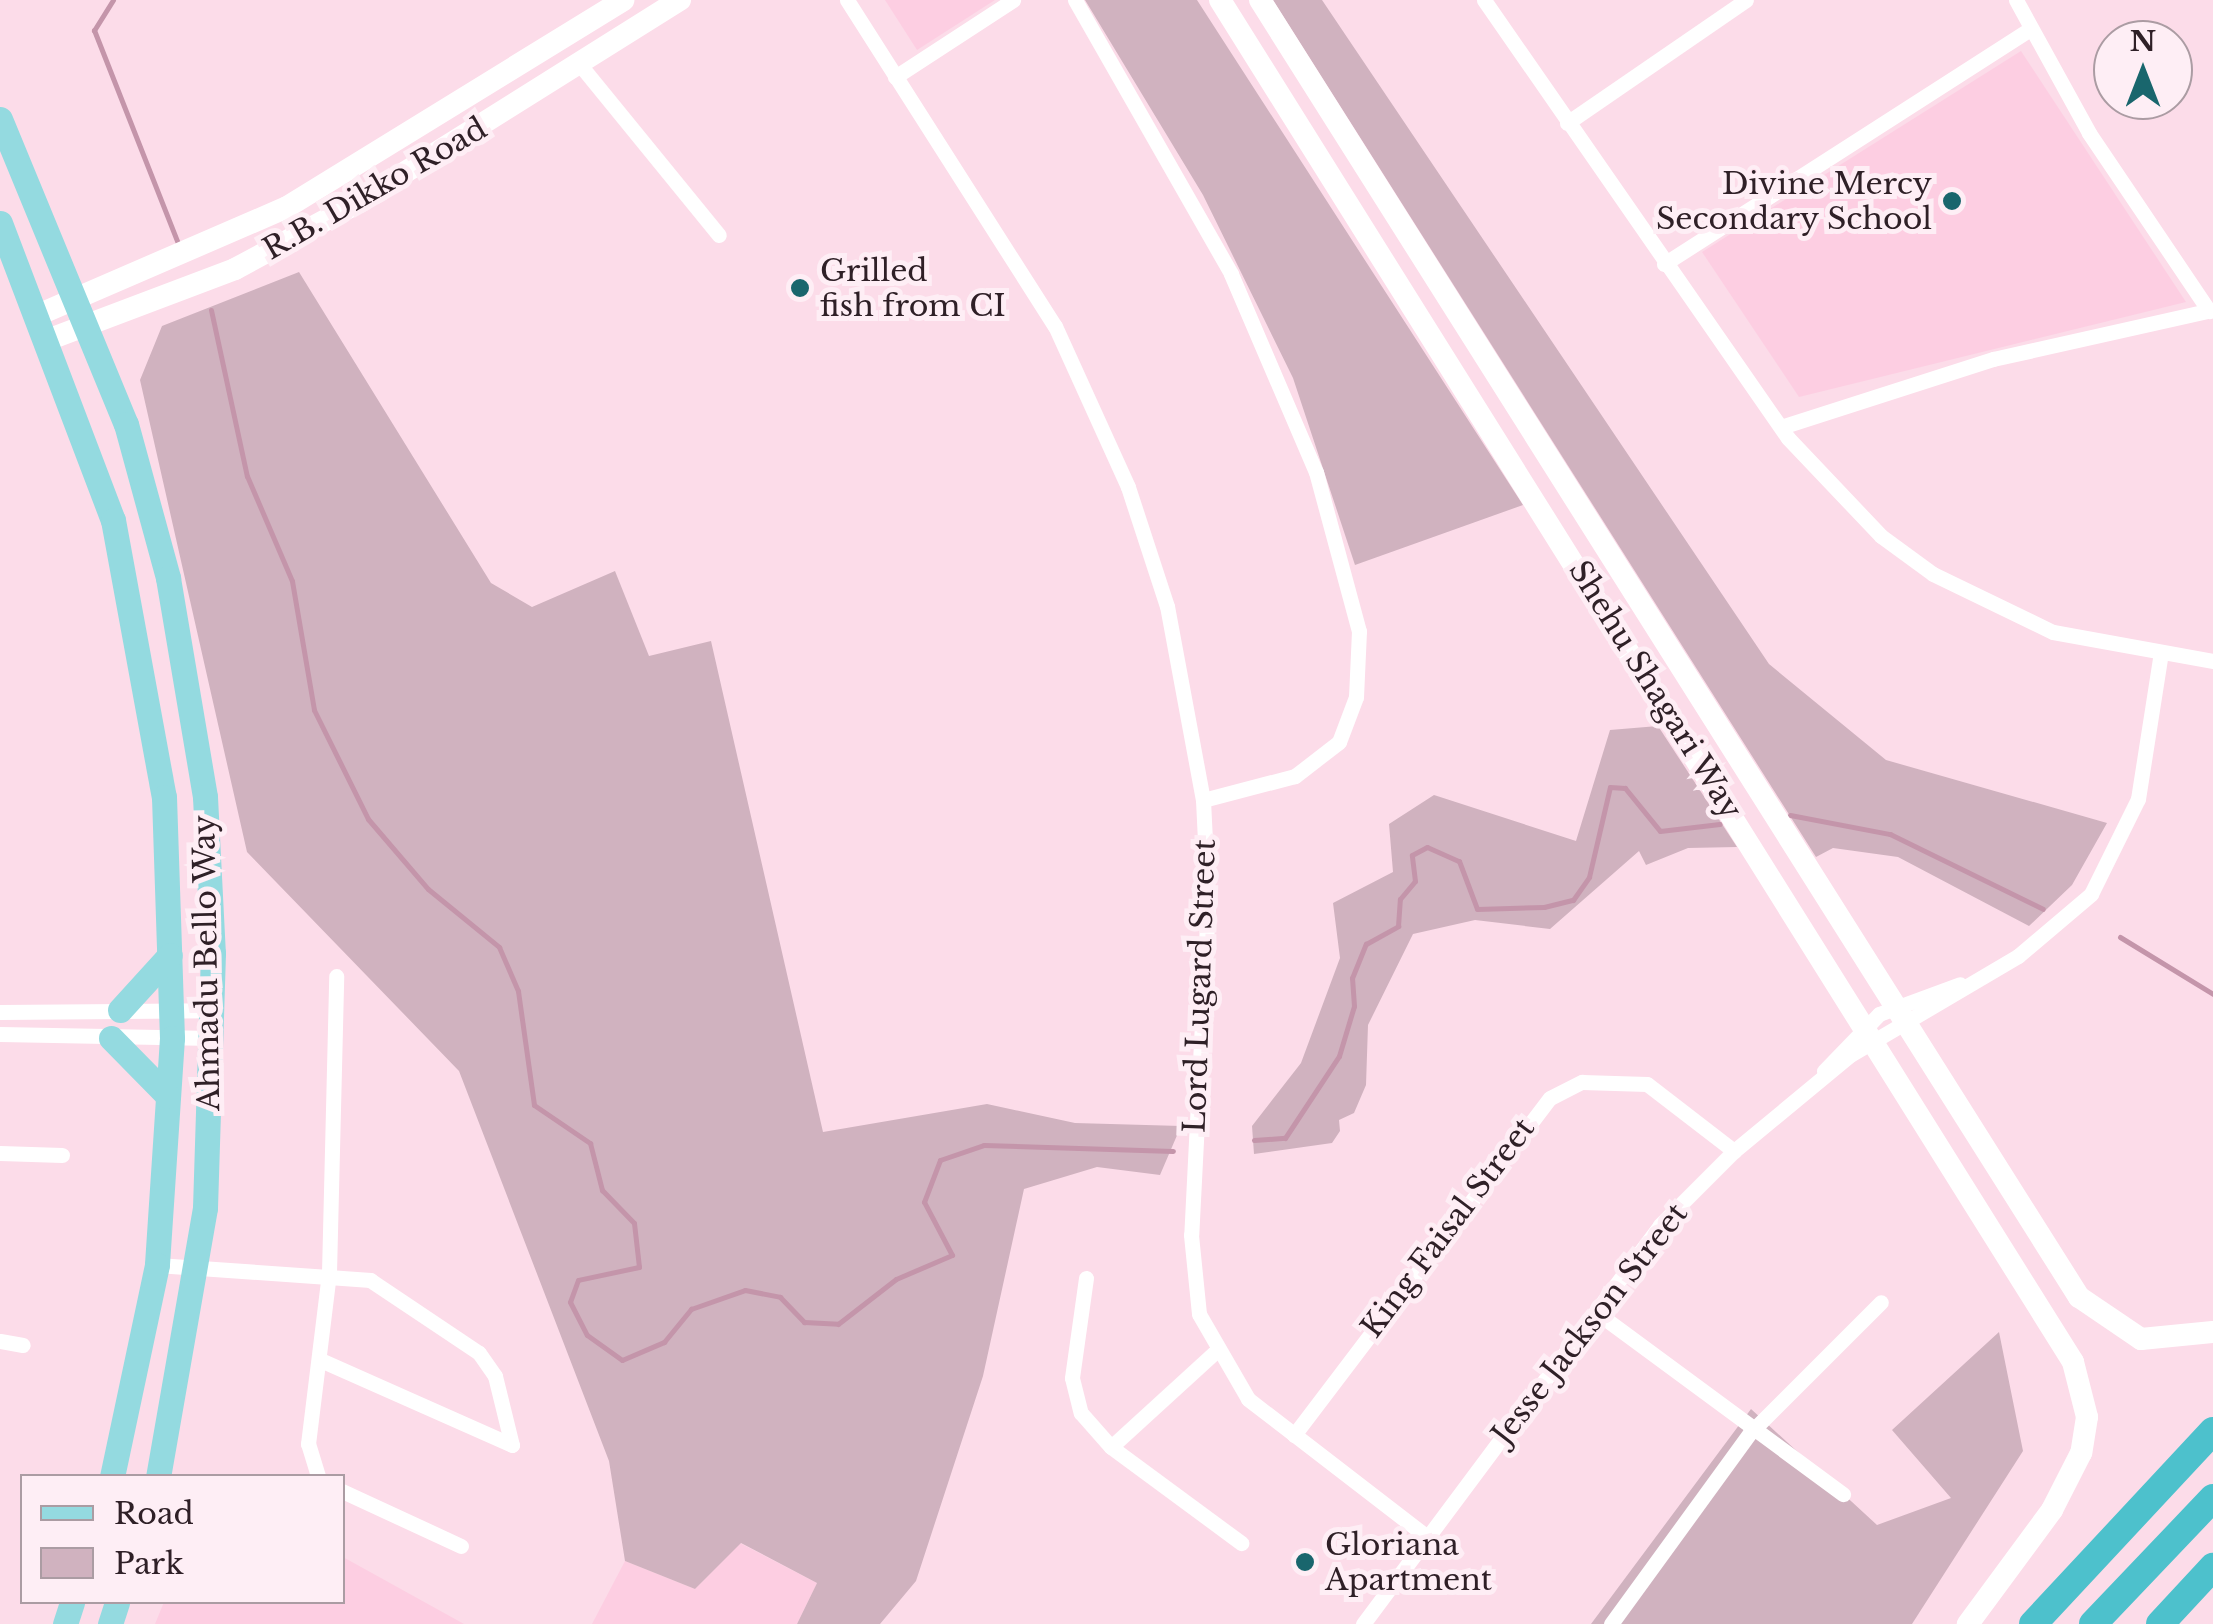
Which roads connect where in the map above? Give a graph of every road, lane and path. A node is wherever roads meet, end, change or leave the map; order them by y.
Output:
1 (624, 0) edge
2 (680, 0) edge
3 (847, 0) edge
4 (1013, 0) edge
5 (1075, 0) edge
6 (1220, 0) edge
7 (1260, 0) edge
8 (1484, 0) edge
9 (1746, 0) edge
10 (2016, 0) edge
11 (2028, 30) junction
12 (581, 66) junction
13 (895, 77) junction
14 (0, 118) edge
15 (1567, 123) junction
16 (0, 223) edge
17 (718, 235) dead end
18 (1664, 264) junction
19 (80, 297) junction
20 (2211, 310) edge
21 (40, 314) junction
22 (90, 324) junction
23 (50, 339) junction
24 (1781, 428) junction
25 (2160, 658) junction
26 (2213, 661) edge
27 (1203, 800) junction
28 (172, 951) junction
29 (336, 976) dead end
30 (120, 1010) junction
31 (172, 1010) junction
32 (212, 1010) junction
33 (0, 1012) edge
34 (0, 1034) edge
35 (111, 1038) junction
36 (172, 1038) junction
37 (212, 1038) junction
38 (168, 1096) junction
39 (1734, 1151) junction
40 (0, 1153) edge
41 (62, 1155) dead end
42 (157, 1265) junction
43 (199, 1268) junction
44 (329, 1273) junction
45 (1086, 1278) dead end
46 (1881, 1302) dead end
47 (1596, 1312) junction
48 (2213, 1332) edge
49 (0, 1341) edge
50 (23, 1345) dead end
51 (1214, 1353) junction
52 (322, 1361) junction
53 (2213, 1430) edge
54 (1750, 1433) junction
55 (1294, 1436) junction
56 (1111, 1447) junction
57 (112, 1474) edge
58 (158, 1474) edge
59 (317, 1474) edge
60 (345, 1492) edge
61 (1842, 1494) dead end
62 (2213, 1498) edge
63 (1426, 1536) junction
64 (1241, 1542) dead end
65 (462, 1546) dead end
66 (2213, 1567) edge
67 (1363, 1624) edge
68 (1611, 1624) edge
69 (1968, 1624) edge
70 (2032, 1624) edge
71 (2093, 1624) edge
72 (2160, 1624) edge

1 - 19 main road, R.B. Dikko Road
2 - 12 main road, R.B. Dikko Road
3 - 13 street, Lord Lugard Street
4 - 13 street
5 - 27 street
6 - 69 main road, Shehu Shagari Way
7 - 48 main road, Shehu Shagari Way
8 - 15 street
9 - 15 street
10 - 11 street
11 - 18 street
11 - 20 street
12 - 17 street
12 - 22 main road, R.B. Dikko Road
13 - 27 street, Lord Lugard Street
14 - 19 main road, Ahmadu Bello Way
15 - 18 street
16 - 21 main road, Ahmadu Bello Way
18 - 24 street
19 - 21 main road, R.B. Dikko Road
19 - 22 main road, Ahmadu Bello Way
20 - 24 street
21 - 23 main road, Ahmadu Bello Way
22 - 23 main road, R.B. Dikko Road
22 - 32 main road, Ahmadu Bello Way
23 - 28 main road, Ahmadu Bello Way
24 - 25 street
25 - 26 street
25 - 39 street, Jesse Jackson Street
27 - 51 street, Lord Lugard Street
28 - 30 main road
28 - 31 main road, Ahmadu Bello Way
29 - 44 street
30 - 31 street
30 - 33 street
31 - 32 street
31 - 36 main road, Ahmadu Bello Way
32 - 37 main road, Ahmadu Bello Way
34 - 35 street
35 - 36 street
35 - 38 main road
36 - 37 street
36 - 38 main road, Ahmadu Bello Way
37 - 43 main road, Ahmadu Bello Way
38 - 42 main road, Ahmadu Bello Way
39 - 47 street, Jesse Jackson Street
39 - 55 street, King Faisal Street
40 - 41 street
42 - 43 street
42 - 57 main road, Ahmadu Bello Way
43 - 44 street
43 - 58 main road, Ahmadu Bello Way
44 - 52 street
44 - 52 street
45 - 56 street
46 - 54 street
47 - 54 street
47 - 63 street, Jesse Jackson Street
49 - 50 street
51 - 55 street, Lord Lugard Street
51 - 56 street
52 - 59 street
53 - 70 highway
54 - 61 street
54 - 68 street
55 - 63 street, Lord Lugard Street
56 - 64 street
60 - 65 street
62 - 71 highway
63 - 67 street, Jesse Jackson Street
66 - 72 highway

